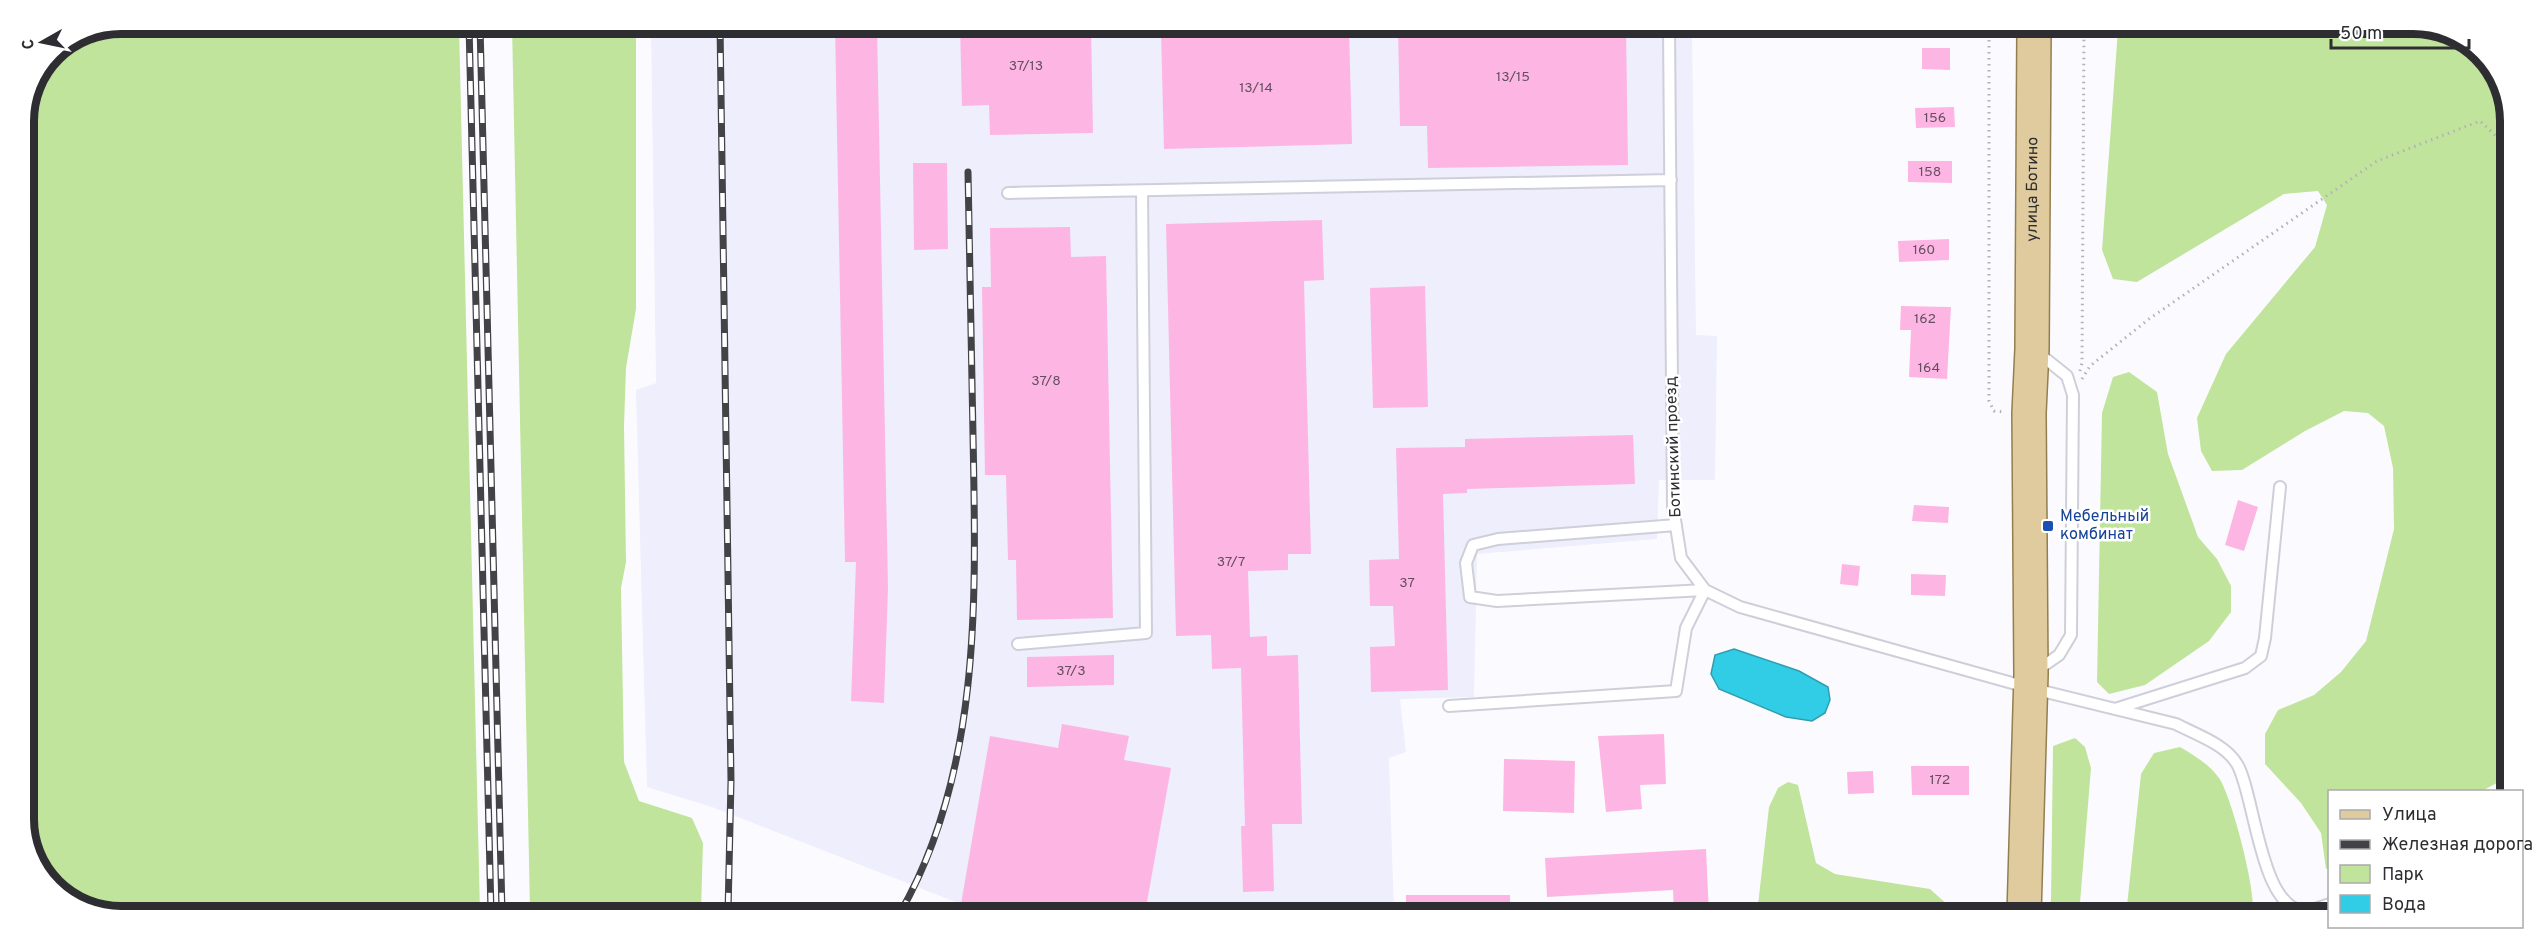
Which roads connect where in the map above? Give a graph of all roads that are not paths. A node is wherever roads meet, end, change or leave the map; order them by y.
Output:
1 (1669, 34) edge
2 (2034, 34) edge
3 (1671, 180) junction
4 (1142, 191) junction
5 (1008, 194) dead end
6 (2032, 349) junction
7 (2280, 487) dead end
8 (1676, 525) junction
9 (1705, 590) junction
10 (1018, 644) dead end
11 (2030, 681) junction
12 (1449, 706) dead end
13 (2115, 709) junction
14 (2024, 905) edge
15 (2292, 905) edge

1 - 3 lane, Ботинский проезд
2 - 6 main road, улица Ботино
3 - 4 lane
3 - 8 lane, Ботинский проезд
4 - 5 lane
4 - 10 lane
6 - 11 main road, улица Ботино
6 - 11 lane
7 - 13 lane
8 - 9 lane, Ботинский проезд
8 - 9 lane
9 - 11 lane, Ботинский проезд
9 - 12 lane
11 - 13 lane, Ботинский проезд
11 - 14 main road, улица Ботино
13 - 15 lane, Ботинский проезд

